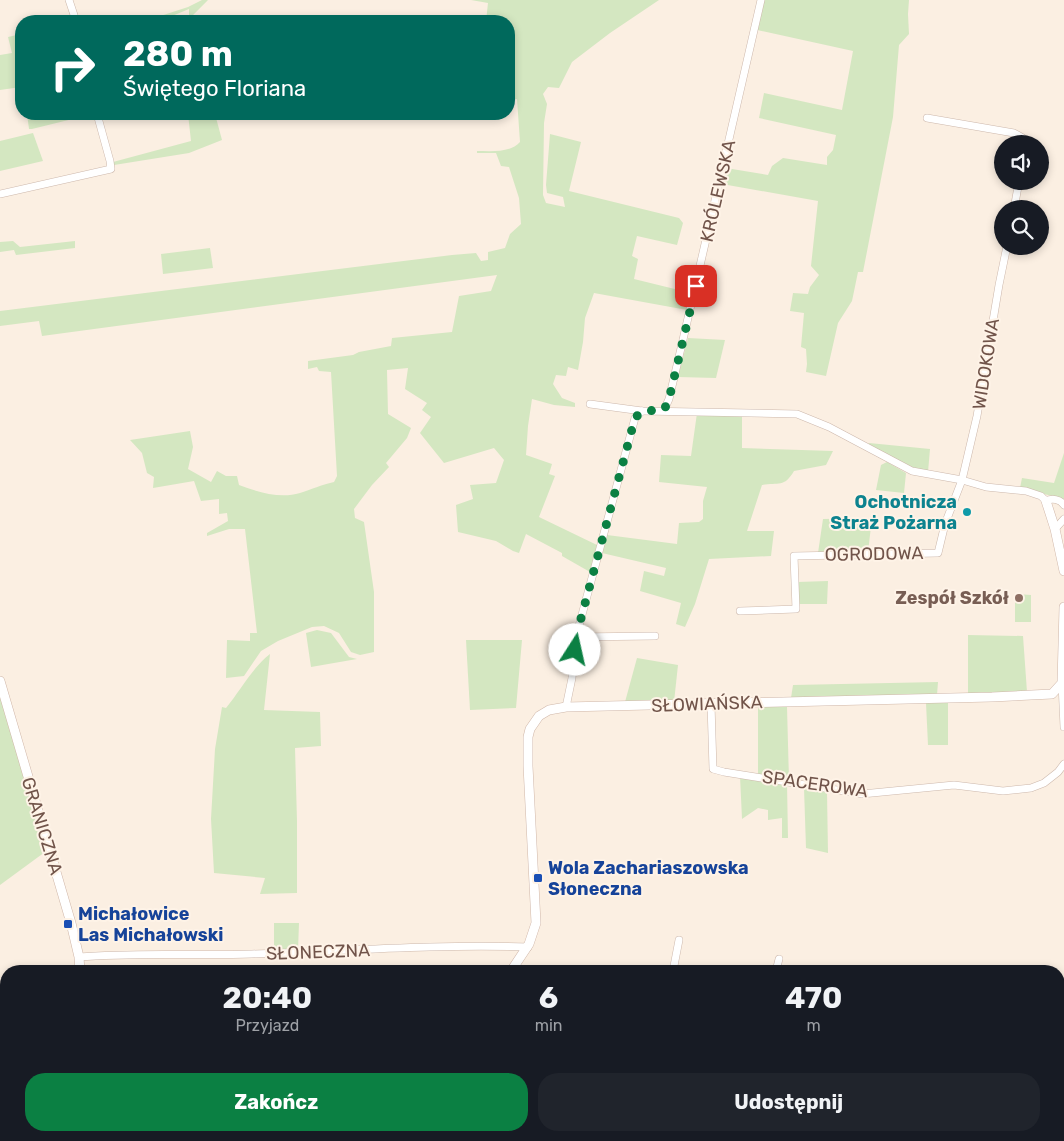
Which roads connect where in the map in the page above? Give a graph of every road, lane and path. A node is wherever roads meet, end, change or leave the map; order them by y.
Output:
1 (69, 0) edge
2 (761, 0) edge
3 (74, 15) edge
4 (927, 118) dead end
5 (99, 120) edge
6 (1018, 135) edge
7 (0, 194) edge
8 (1005, 255) edge
9 (590, 404) dead end
10 (664, 410) junction
11 (642, 411) junction
12 (962, 480) junction
13 (1046, 501) junction
14 (1062, 502) edge
15 (1064, 518) edge
16 (1054, 529) junction
17 (1064, 571) edge
18 (1064, 607) edge
19 (740, 611) dead end
20 (655, 636) dead end
21 (576, 637) junction
22 (0, 681) edge
23 (1062, 682) junction
24 (711, 704) junction
25 (566, 707) junction
26 (1064, 727) edge
27 (1064, 764) edge
28 (679, 940) dead end
29 (528, 947) junction
30 (78, 957) junction
31 (779, 959) dead end
32 (79, 965) edge
33 (515, 965) edge
34 (674, 965) edge
35 (778, 965) edge

1 - 3 street
2 - 10 street, KRÓLEWSKA
4 - 6 street
5 - 7 street
8 - 12 street, WIDOKOWA
9 - 11 street
10 - 11 street
10 - 12 street
11 - 21 street
12 - 13 street
12 - 19 street, OGRODOWA
13 - 14 street
13 - 16 street
15 - 16 street
16 - 17 street
18 - 23 street
20 - 21 street
21 - 25 street
22 - 30 street, GRANICZNA
23 - 24 street, SŁOWIAŃSKA
23 - 26 street
24 - 25 street, SŁOWIAŃSKA
24 - 27 street, SPACEROWA
25 - 29 street, SŁOWIAŃSKA
28 - 34 street
29 - 30 street, SŁONECZNA
29 - 33 street, SŁOWIAŃSKA
30 - 32 street, GRANICZNA
31 - 35 street

